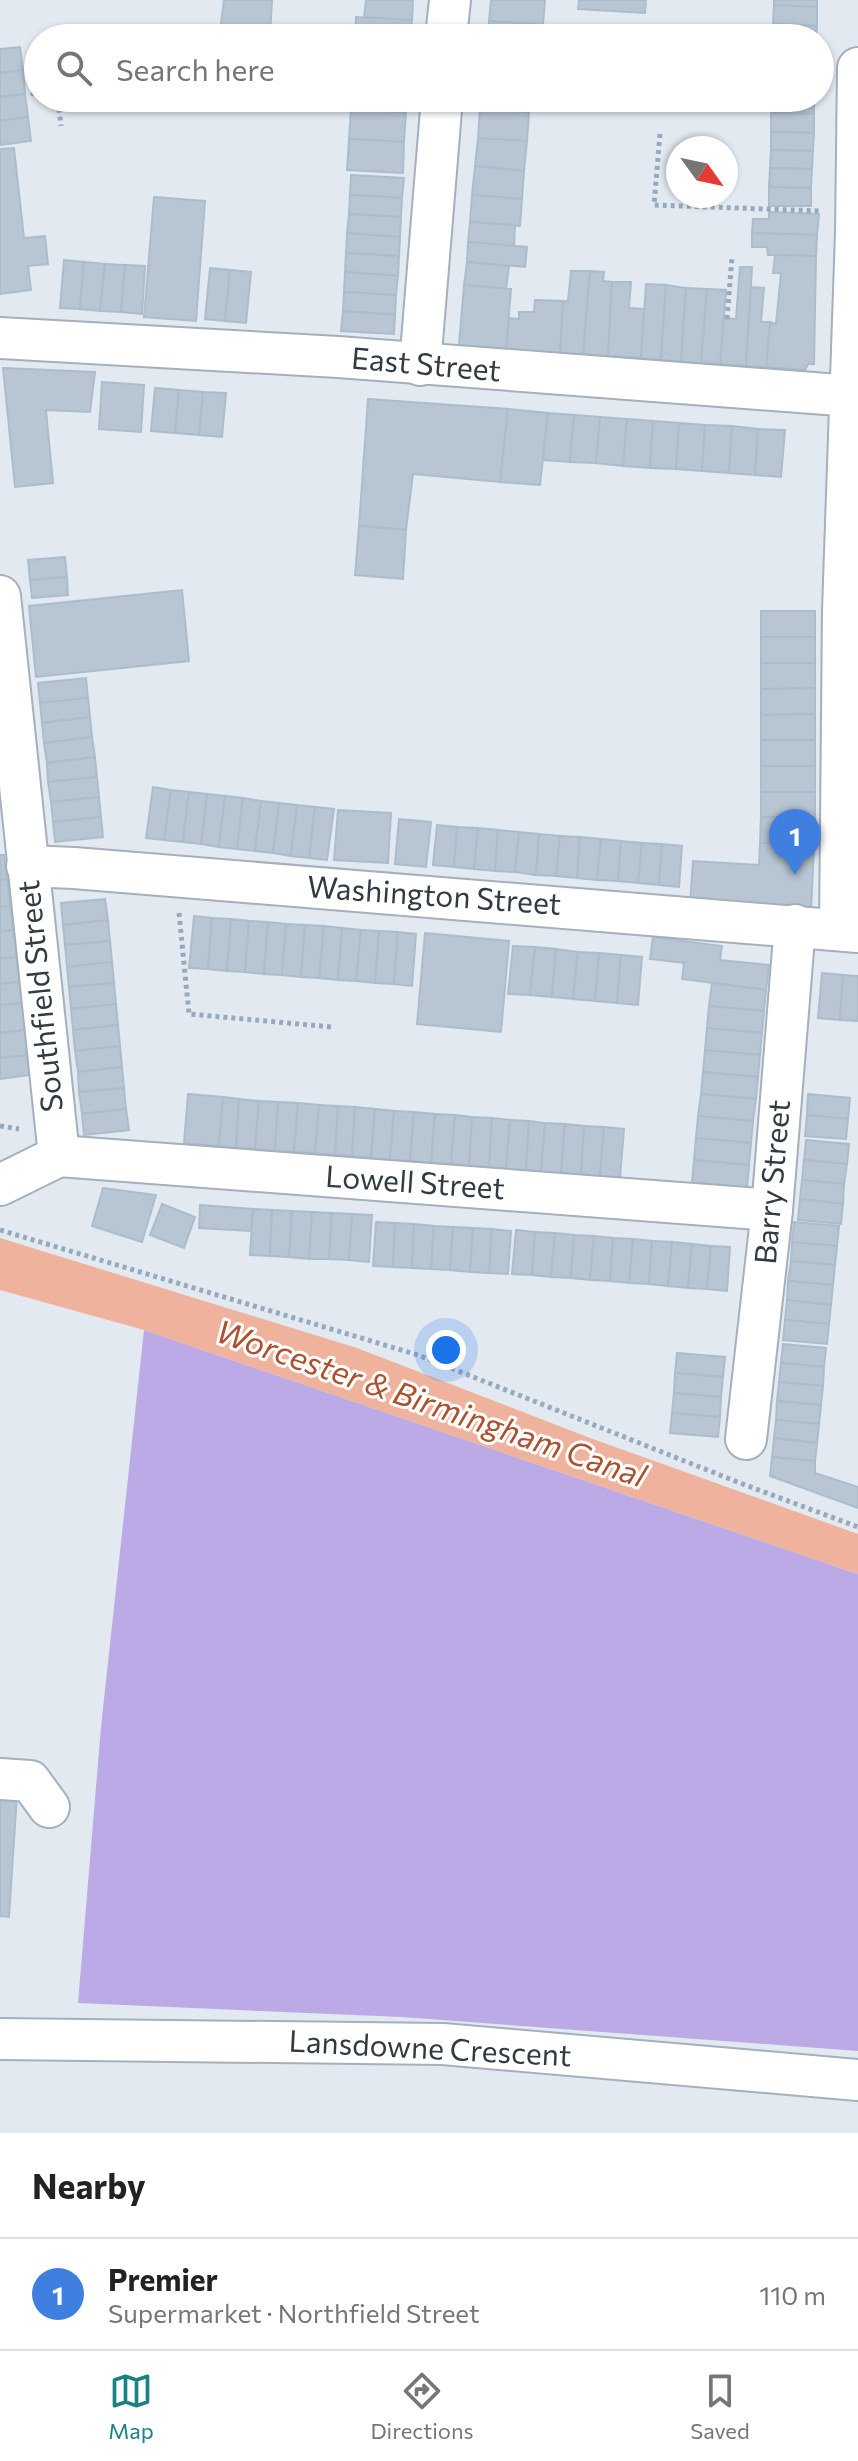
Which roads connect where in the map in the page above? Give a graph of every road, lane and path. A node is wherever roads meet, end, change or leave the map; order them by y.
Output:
1 (450, 0) edge
2 (447, 24) edge
3 (858, 68) edge
4 (59, 112) edge
5 (441, 112) edge
6 (61, 126) dead end
7 (660, 134) dead end
8 (857, 212) edge
9 (732, 257) dead end
10 (727, 319) dead end
11 (0, 338) edge
12 (420, 365) junction
13 (852, 396) junction
14 (0, 596) edge
15 (4, 671) edge
16 (27, 866) junction
17 (176, 876) junction
18 (795, 925) junction
19 (849, 930) edge
20 (332, 1027) dead end
21 (59, 1156) junction
22 (0, 1185) edge
23 (772, 1210) junction
24 (0, 1230) edge
25 (746, 1439) dead end
26 (858, 1527) edge
27 (0, 1779) edge
28 (49, 1807) dead end
29 (0, 2039) edge
30 (858, 2080) edge

1 - 2 street
3 - 8 street
4 - 6 path
5 - 12 street
7 - 8 path
8 - 13 street
9 - 10 path
11 - 12 street, East Street
12 - 13 street, East Street
13 - 19 street
14 - 15 street, Southfield Street
15 - 16 street, Southfield Street
16 - 17 street, Washington Street
16 - 21 street, Southfield Street
17 - 18 street, Washington Street
17 - 20 path
18 - 19 street, Washington Street
18 - 23 street, Barry Street
21 - 22 street
21 - 23 street, Lowell Street
23 - 25 street, Barry Street
24 - 26 path
27 - 28 street
29 - 30 street, Lansdowne Crescent

